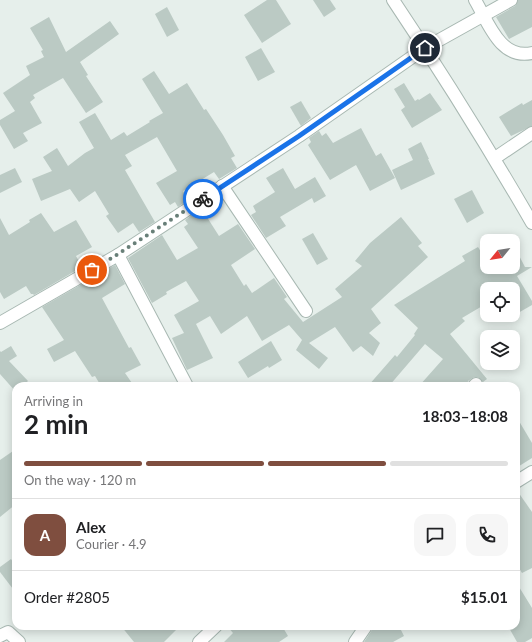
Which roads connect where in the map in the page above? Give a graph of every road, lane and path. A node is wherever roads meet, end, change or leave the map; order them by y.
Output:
1 (393, 0) edge
2 (475, 0) edge
3 (511, 0) edge
4 (484, 15) junction
5 (425, 48) junction
6 (532, 53) edge
7 (532, 133) edge
8 (495, 158) junction
9 (222, 186) junction
10 (532, 223) edge
11 (118, 254) junction
12 (306, 311) dead end
13 (0, 323) edge
14 (186, 382) edge
15 (532, 472) edge
16 (520, 480) edge
17 (212, 630) edge
18 (363, 630) edge
19 (0, 636) edge
20 (20, 642) edge
21 (200, 642) edge
22 (355, 642) edge

1 - 5 street
2 - 4 street
3 - 4 street
4 - 5 street
4 - 6 street
5 - 8 street
5 - 9 street
7 - 8 street
8 - 10 street
9 - 11 street
9 - 12 street
11 - 13 street
11 - 14 street
15 - 16 street
17 - 21 street
18 - 22 street
19 - 20 street

